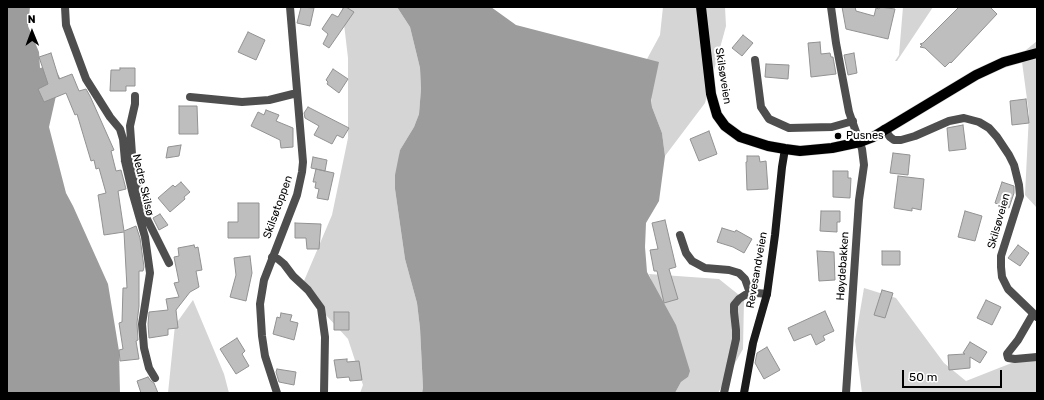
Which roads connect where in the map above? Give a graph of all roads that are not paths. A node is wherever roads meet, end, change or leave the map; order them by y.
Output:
1 (65, 7) edge
2 (290, 7) edge
3 (702, 7) edge
4 (831, 7) edge
5 (1037, 53) edge
6 (755, 60) dead end
7 (297, 93) junction
8 (135, 96) dead end
9 (190, 97) dead end
10 (853, 121) junction
11 (884, 129) junction
12 (860, 142) junction
13 (785, 149) junction
14 (125, 161) junction
15 (133, 168) junction
16 (680, 235) dead end
17 (272, 256) junction
18 (169, 264) dead end
19 (750, 293) junction
20 (767, 294) junction
21 (1035, 315) edge
22 (1037, 357) edge
23 (155, 378) dead end
24 (277, 393) edge
25 (324, 393) edge
26 (724, 393) edge
27 (744, 393) edge
28 (846, 393) edge

1 - 14 street, Nedre Skilsø
2 - 7 street, Skilsøtoppen
3 - 13 main road, Skilsøveien
4 - 10 street
5 - 11 main road, Skilsøveien
6 - 10 street
7 - 9 street
7 - 17 street, Skilsøtoppen
8 - 15 street
10 - 12 street
11 - 12 main road, Skilsøveien
11 - 21 street, Skilsøveien
12 - 13 main road, Skilsøveien
12 - 28 street, Høydebakken
13 - 20 main road, Revesandveien
14 - 15 street
14 - 23 street, Nedre Skilsø
15 - 18 street
16 - 19 street
17 - 24 street, Skilsøtoppen
17 - 25 street, Skilsøtoppen
19 - 20 street
19 - 26 street
20 - 27 main road, Revesandveien
21 - 22 street, Skilsøveien

